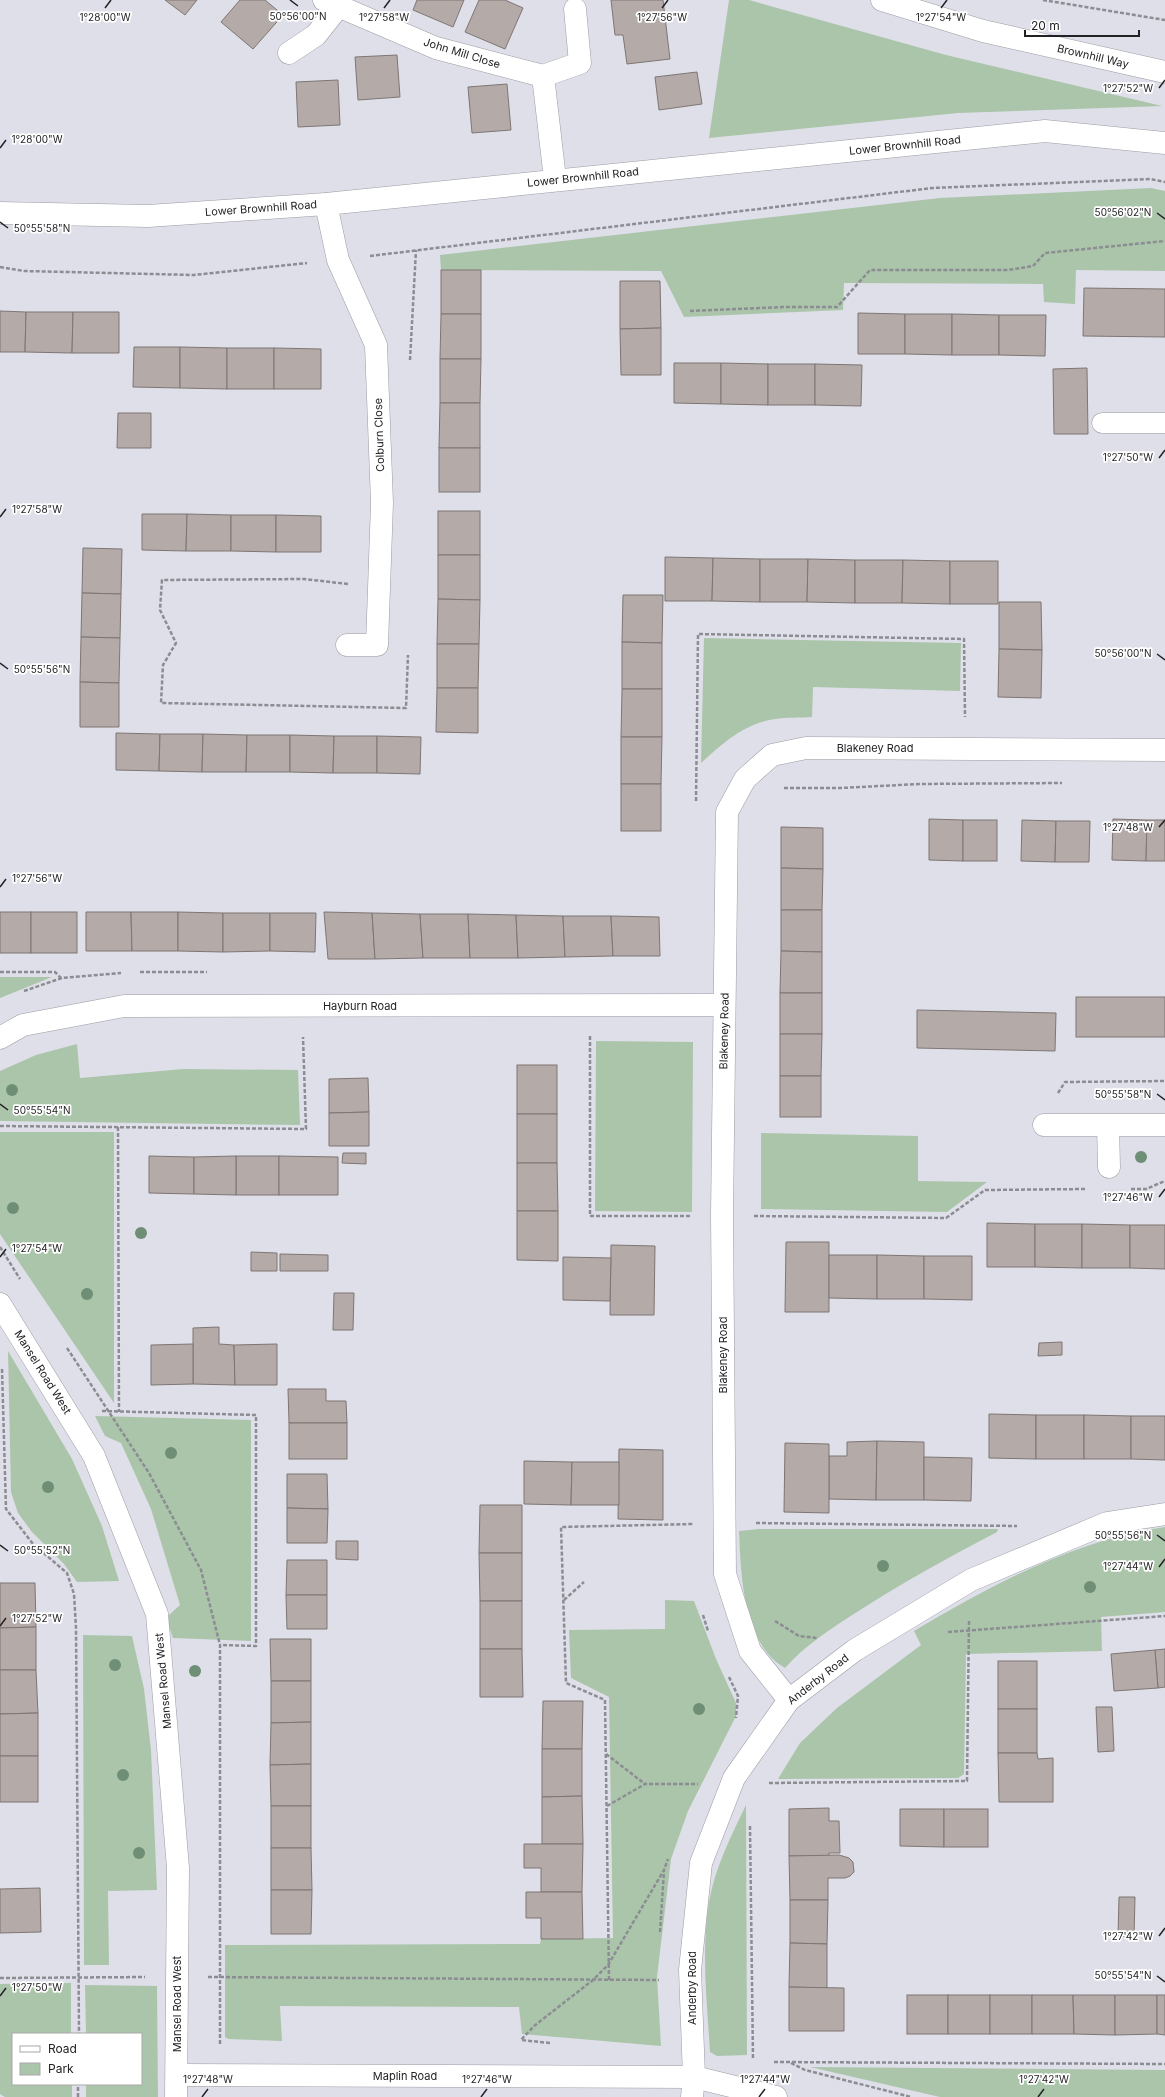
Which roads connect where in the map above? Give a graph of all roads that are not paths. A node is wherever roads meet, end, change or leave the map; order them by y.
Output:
1 (882, 0) edge
2 (332, 3) edge
3 (575, 9) dead end
4 (289, 53) dead end
5 (1165, 72) edge
6 (543, 76) junction
7 (1165, 143) edge
8 (555, 179) junction
9 (326, 204) junction
10 (0, 213) edge
11 (1102, 423) dead end
12 (1165, 423) edge
13 (347, 645) dead end
14 (1165, 750) edge
15 (724, 1005) junction
16 (0, 1038) edge
17 (1044, 1125) road end
18 (1165, 1125) edge
19 (1108, 1126) junction
20 (1109, 1168) dead end
21 (0, 1304) edge
22 (1165, 1514) edge
23 (789, 1700) junction
24 (177, 2075) junction
25 (693, 2087) edge
26 (176, 2097) edge
27 (776, 2097) edge

1 - 5 street, Brownhill Way
2 - 4 street, John Mill Close
2 - 6 street, John Mill Close
3 - 6 street
6 - 8 street
7 - 8 street, Lower Brownhill Road
8 - 9 street, Lower Brownhill Road
9 - 10 street, Lower Brownhill Road
9 - 13 street, Colburn Close
11 - 12 lane
14 - 15 street, Blakeney Road
15 - 16 street, Hayburn Road
15 - 23 street, Blakeney Road
17 - 19 street
18 - 19 street
19 - 20 street
21 - 24 street, Mansel Road West
22 - 23 street, Anderby Road
23 - 25 street, Anderby Road
24 - 25 street, Maplin Road
24 - 26 street, Mansel Road West
25 - 27 street, Maplin Road

